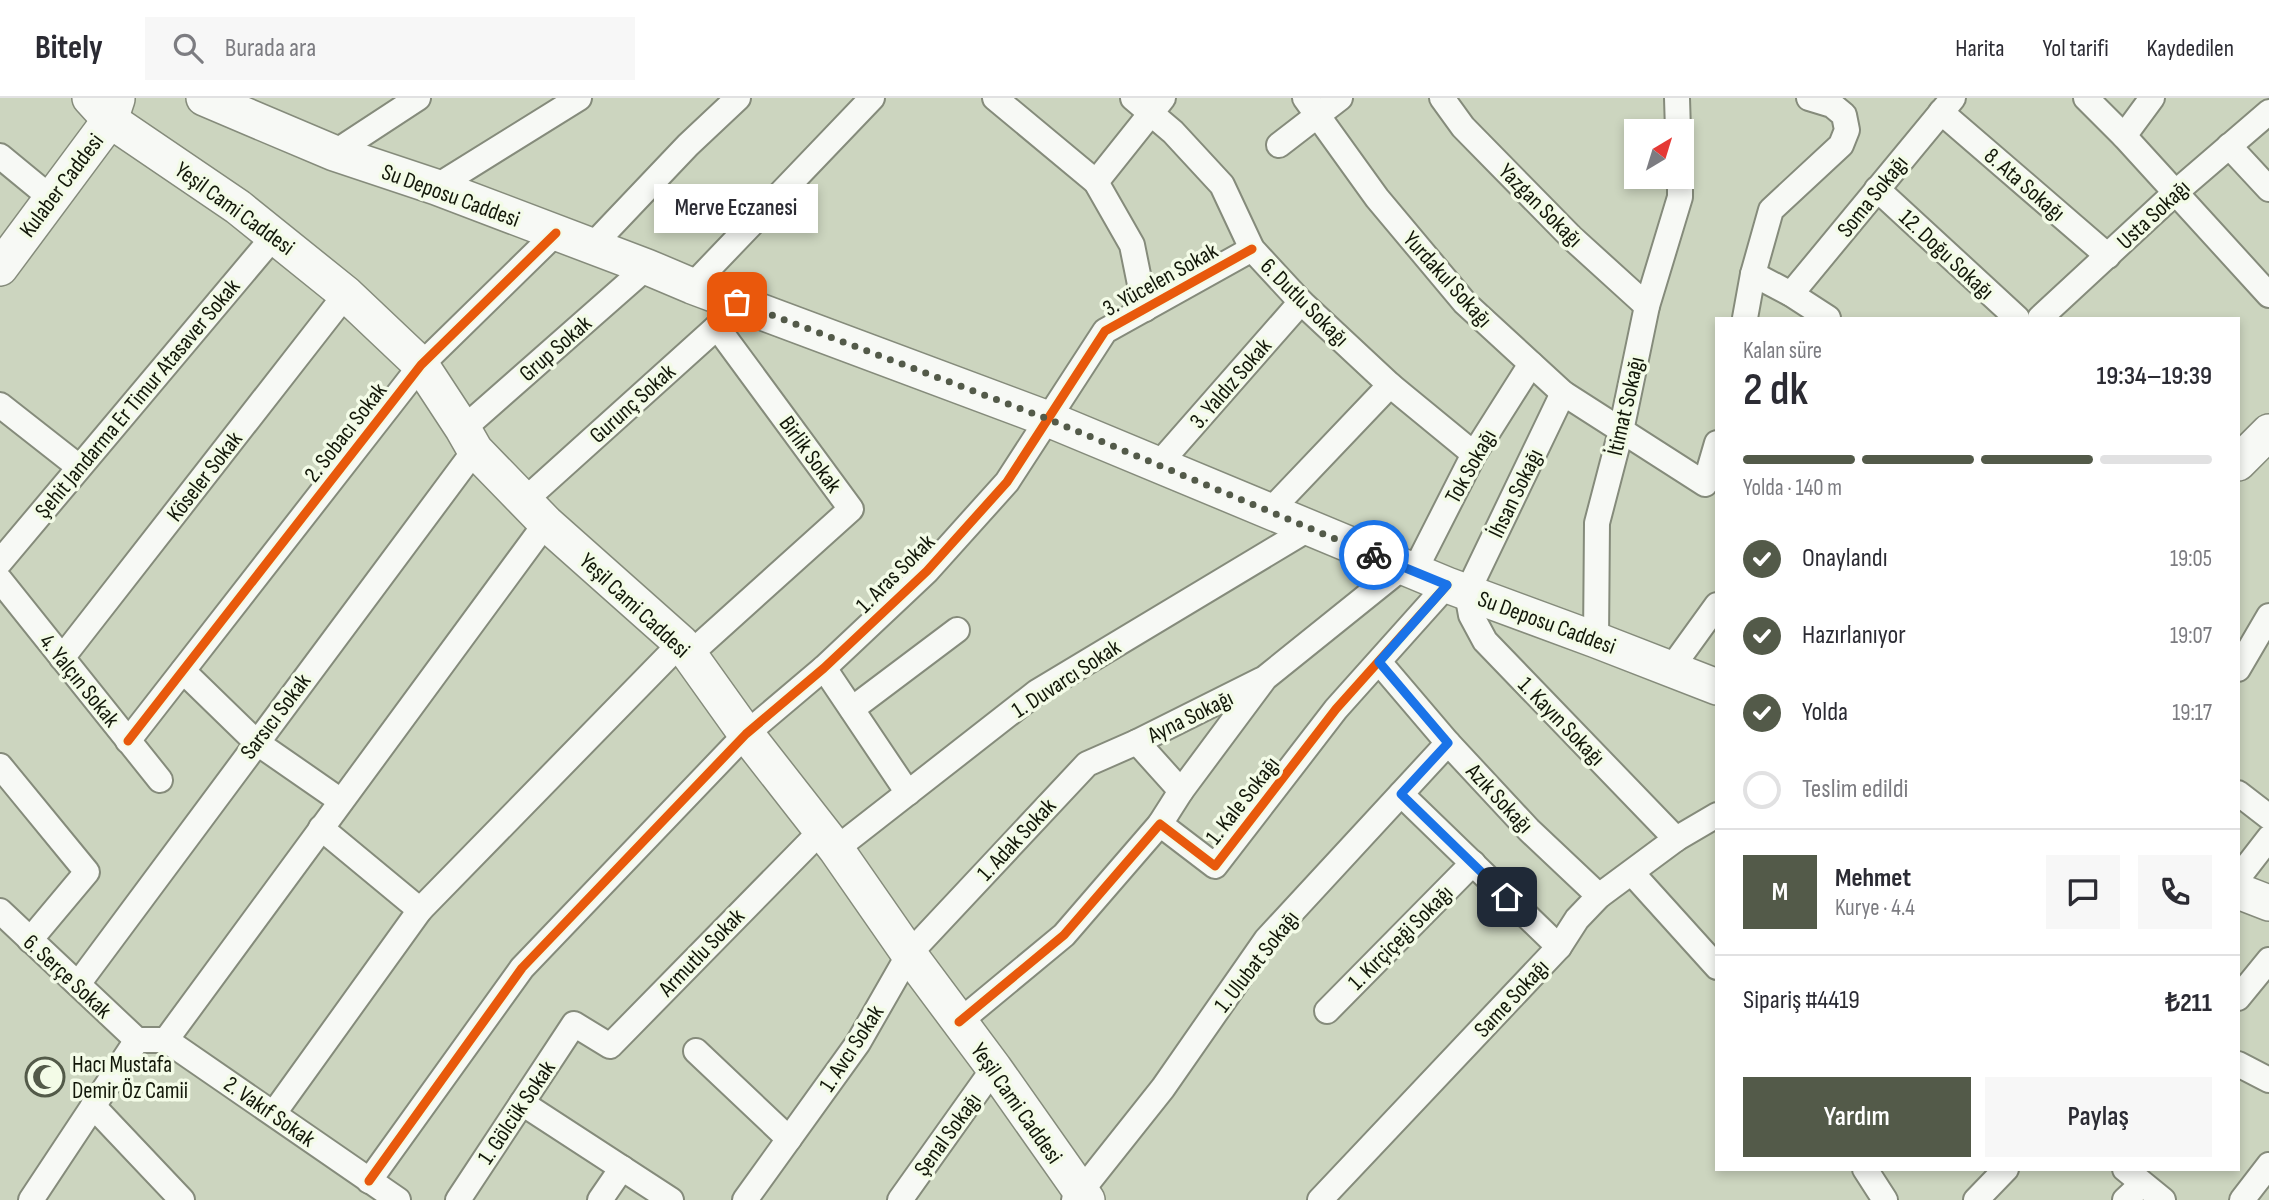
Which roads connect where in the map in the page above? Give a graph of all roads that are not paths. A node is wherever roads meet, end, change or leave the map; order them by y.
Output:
1 (418, 98) edge
2 (579, 98) edge
3 (738, 98) edge
4 (872, 98) edge
5 (995, 98) edge
6 (1340, 98) edge
7 (1442, 98) edge
8 (1677, 98) edge
9 (1809, 98) edge
10 (2086, 98) edge
11 (2152, 98) edge
12 (214, 100) edge
13 (1149, 103) edge
14 (106, 105) edge
15 (1947, 105) edge
16 (1311, 107) edge
17 (2269, 112) edge
18 (1678, 119) edge
19 (2124, 136) junction
20 (1279, 145) dead end
21 (2229, 146) junction
22 (334, 153) junction
23 (0, 156) edge
24 (1096, 182) junction
25 (436, 187) junction
26 (1680, 189) edge
27 (1877, 189) junction
28 (2269, 189) edge
29 (2176, 192) junction
30 (51, 198) junction
31 (556, 233) junction
32 (275, 235) junction
33 (592, 246) junction
34 (1252, 249) junction
35 (2108, 256) junction
36 (647, 267) junction
37 (0, 268) edge
38 (1753, 274) junction
39 (692, 286) junction
40 (346, 294) junction
41 (1791, 294) junction
42 (2269, 295) edge
43 (1301, 302) junction
44 (1647, 306) junction
45 (1145, 309) junction
46 (727, 315) junction
47 (1745, 317) edge
48 (1826, 317) edge
49 (2016, 317) edge
50 (2041, 317) edge
51 (1531, 364) junction
52 (421, 365) junction
53 (1390, 385) junction
54 (1563, 393) junction
55 (0, 405) edge
56 (1048, 419) junction
57 (1621, 432) junction
58 (469, 440) junction
59 (1715, 450) edge
60 (1474, 454) junction
61 (1158, 465) junction
62 (79, 467) junction
63 (1270, 511) junction
64 (535, 512) junction
65 (1310, 528) junction
66 (0, 562) edge
67 (1409, 569) junction
68 (0, 580) edge
69 (1457, 589) junction
70 (1715, 608) edge
71 (2269, 617) edge
72 (957, 630) dead end
73 (1596, 640) junction
74 (685, 648) junction
75 (62, 658) junction
76 (1379, 662) junction
77 (2240, 665) edge
78 (824, 668) junction
79 (1670, 670) junction
80 (183, 671) junction
81 (1265, 678) junction
82 (1715, 686) edge
83 (852, 709) junction
84 (746, 734) junction
85 (128, 741) junction
86 (256, 742) junction
87 (1137, 742) junction
88 (1448, 743) junction
89 (0, 766) edge
90 (160, 780) dead end
91 (1181, 791) junction
92 (908, 793) junction
93 (1401, 794) junction
94 (2240, 795) edge
95 (341, 801) junction
96 (1715, 816) edge
97 (2269, 817) edge
98 (1160, 824) junction
99 (321, 828) junction
100 (2269, 838) edge
101 (829, 839) junction
102 (1676, 839) junction
103 (1473, 863) junction
104 (1632, 873) junction
105 (2240, 875) edge
106 (2240, 892) edge
107 (1599, 896) junction
108 (2269, 903) edge
109 (420, 910) junction
110 (0, 911) edge
111 (30, 940) junction
112 (1559, 947) junction
113 (909, 954) junction
114 (2269, 960) edge
115 (1715, 965) edge
116 (78, 984) junction
117 (2240, 996) edge
118 (1327, 1011) dead end
119 (959, 1022) junction
120 (575, 1024) joint
121 (137, 1040) junction
122 (166, 1040) junction
123 (696, 1051) dead end
124 (2240, 1065) edge
125 (994, 1068) junction
126 (2269, 1080) edge
127 (522, 1102) junction
128 (93, 1106) junction
129 (274, 1113) junction
130 (789, 1139) junction
131 (2269, 1165) edge
132 (622, 1168) junction
133 (1866, 1171) edge
134 (2004, 1171) edge
135 (369, 1181) junction
136 (2130, 1184) edge
137 (1081, 1197) edge
138 (31, 1200) edge
139 (182, 1200) edge
140 (398, 1200) edge
141 (458, 1200) edge
142 (600, 1200) edge
143 (671, 1200) edge
144 (745, 1200) edge
145 (900, 1200) edge
146 (1320, 1200) edge
147 (1885, 1200) edge
148 (1976, 1200) edge
149 (2163, 1200) edge
150 (2242, 1200) edge

1 - 22 street
2 - 25 street
3 - 33 street
4 - 39 street
5 - 24 street
6 - 16 street
7 - 44 street, Yazgan Sokağı
8 - 18 street
9 - 38 street
10 - 19 street
11 - 19 street
12 - 22 main road, Su Deposu Caddesi
13 - 24 street
13 - 34 street, 6. Dutlu Sokağı
14 - 30 main road, Kulaber Caddesi
14 - 32 main road, Yeşil Cami Caddesi
15 - 27 street, Soma Sokağı
15 - 35 street, 8. Ata Sokağı
16 - 20 street
16 - 51 street, Yurdakul Sokağı
17 - 21 street, Usta Sokağı
19 - 29 street
21 - 28 street
21 - 29 street, Usta Sokağı
22 - 25 main road, Su Deposu Caddesi
23 - 30 street
24 - 45 street
25 - 31 main road, Su Deposu Caddesi
26 - 44 street, İtimat Sokağı
27 - 41 street, Soma Sokağı
27 - 49 street, 12. Doğu Sokağı
29 - 35 street, Usta Sokağı
29 - 42 street
30 - 37 main road, Kulaber Caddesi
31 - 33 main road, Su Deposu Caddesi
31 - 52 street, 2. Sobacı Sokak
32 - 40 main road, Yeşil Cami Caddesi
32 - 62 street, Şehit Jandarma Er Timur Atasaver Sokak
33 - 36 main road, Su Deposu Caddesi
34 - 43 street, 6. Dutlu Sokağı
34 - 45 street, 3. Yücelen Sokak
35 - 50 street, Usta Sokağı
36 - 39 main road, Su Deposu Caddesi
36 - 58 street, Grup Sokak
38 - 41 street
38 - 47 street
39 - 46 main road, Su Deposu Caddesi
40 - 52 main road, Yeşil Cami Caddesi
40 - 75 street, Köseler Sokak
41 - 48 street
43 - 53 street, 6. Dutlu Sokağı
43 - 61 street, 3. Yaldız Sokak
44 - 57 street, İtimat Sokağı
45 - 56 street, 3. Yücelen Sokak
46 - 56 main road, Su Deposu Caddesi
46 - 64 street, Gurunç Sokak
46 - 74 street, Birlik Sokak
51 - 54 street, Yurdakul Sokağı
51 - 60 street, Tok Sokağı
52 - 58 main road, Yeşil Cami Caddesi
52 - 80 street, 2. Sobacı Sokak
53 - 60 street, 6. Dutlu Sokağı
53 - 63 street
54 - 57 street, Yurdakul Sokağı
54 - 69 street, İhsan Sokağı
55 - 62 street
56 - 61 main road, Su Deposu Caddesi
56 - 78 street, 1. Aras Sokak
57 - 59 street, Yurdakul Sokağı
57 - 73 street, İtimat Sokağı
58 - 64 main road, Yeşil Cami Caddesi
58 - 86 street, Sarsıcı Sokak
60 - 67 street, Tok Sokağı
61 - 63 main road, Su Deposu Caddesi
62 - 66 street, Şehit Jandarma Er Timur Atasaver Sokak
63 - 65 main road, Su Deposu Caddesi
64 - 74 main road, Yeşil Cami Caddesi
64 - 95 street, Gurunç Sokak
65 - 67 main road, Su Deposu Caddesi
65 - 92 street, 1. Duvarcı Sokak
67 - 69 main road, Su Deposu Caddesi
67 - 81 street, Ayna Sokağı
68 - 75 street, 4. Yalçın Sokak
69 - 73 main road, Su Deposu Caddesi
69 - 76 street, 1. Kale Sokağı
69 - 102 street, 1. Kayın Sokağı
70 - 79 street
71 - 77 street
72 - 83 street
73 - 79 main road, Su Deposu Caddesi
74 - 84 main road, Yeşil Cami Caddesi
74 - 109 street
75 - 85 street, 4. Yalçın Sokak
76 - 88 street, Azık Sokağı
76 - 98 street, 1. Kale Sokağı
78 - 83 street
78 - 84 street, 1. Aras Sokak
79 - 82 main road, Su Deposu Caddesi
80 - 85 street, 2. Sobacı Sokak
80 - 86 street
81 - 87 street, Ayna Sokağı
81 - 91 street, Ayna Sokağı
83 - 92 street
84 - 101 main road, Yeşil Cami Caddesi
84 - 135 street, 1. Aras Sokak
85 - 90 street, 4. Yalçın Sokak
86 - 95 street
86 - 116 street, Sarsıcı Sokak
87 - 91 street, Ayna Sokağı
87 - 113 street, 1. Adak Sokak
88 - 93 street, 1. Ulubat Sokağı
88 - 107 street, Azık Sokağı
89 - 111 street
91 - 98 street, Ayna Sokağı
92 - 101 street, 1. Duvarcı Sokak
93 - 103 street
93 - 137 street, 1. Ulubat Sokağı
94 - 97 street
95 - 99 street, Gurunç Sokak
96 - 102 street, Same Sokağı
98 - 119 street
99 - 109 street
99 - 122 street, Gurunç Sokak
100 - 105 street
101 - 113 main road, Yeşil Cami Caddesi
101 - 120 street, Armutlu Sokak
102 - 104 street, Same Sokağı
103 - 112 street
103 - 118 street, 1. Kırçiçeği Sokağı
104 - 107 street, Same Sokağı
104 - 115 street
106 - 108 main road
107 - 112 street, Same Sokağı
109 - 129 street
110 - 111 street, 6. Serçe Sokak
111 - 116 street, 6. Serçe Sokak
112 - 146 street, Same Sokağı
113 - 119 main road, Yeşil Cami Caddesi
113 - 130 street, 1. Avcı Sokak
114 - 117 street
116 - 121 street, 6. Serçe Sokak
119 - 125 main road, Yeşil Cami Caddesi
120 - 127 street, 1. Gölcük Sokak
121 - 122 street
121 - 128 street
122 - 129 street, 2. Vakıf Sokak
123 - 130 street
124 - 126 street
125 - 137 main road, Yeşil Cami Caddesi
125 - 145 street, Şenal Sokağı
127 - 132 street
127 - 141 street, 1. Gölcük Sokak
128 - 138 street
128 - 139 street
129 - 135 street, 2. Vakıf Sokak
130 - 144 street, 1. Avcı Sokak
131 - 150 street
132 - 142 street
132 - 143 street
133 - 147 street
134 - 148 street
135 - 140 street, 2. Vakıf Sokak
136 - 149 street

